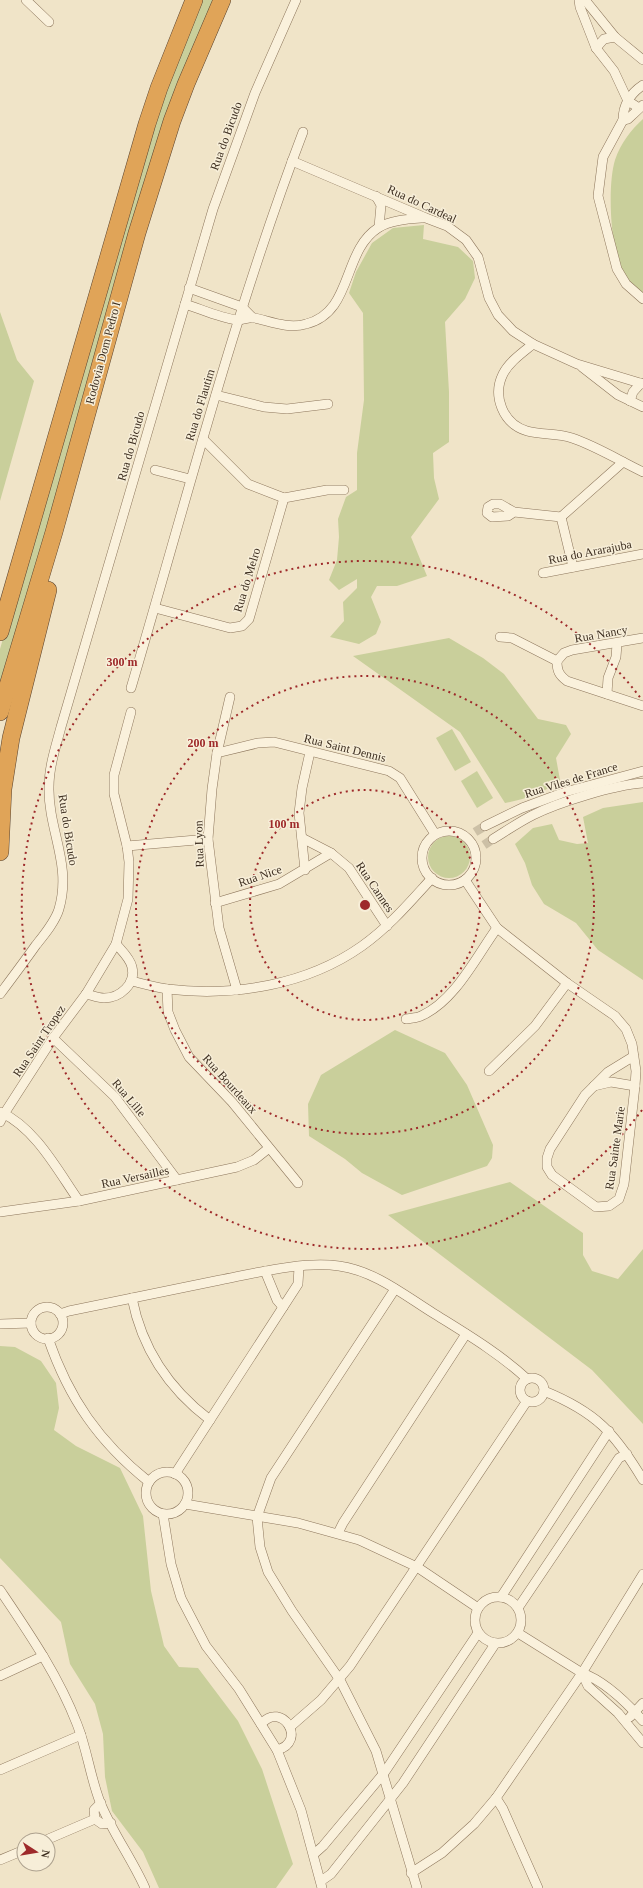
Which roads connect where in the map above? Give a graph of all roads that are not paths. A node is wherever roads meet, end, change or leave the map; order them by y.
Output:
1 (26, 0) edge
2 (194, 0) edge
3 (222, 0) edge
4 (296, 0) edge
5 (580, 0) edge
6 (584, 0) edge
7 (49, 22) dead end
8 (615, 37) junction
9 (596, 48) junction
10 (643, 60) edge
11 (643, 85) edge
12 (628, 101) junction
13 (641, 106) edge
14 (623, 120) junction
15 (303, 132) dead end
16 (292, 161) junction
17 (376, 196) junction
18 (426, 218) junction
19 (379, 227) junction
20 (189, 288) junction
21 (643, 298) edge
22 (185, 304) junction
23 (242, 307) junction
24 (253, 318) junction
25 (238, 320) junction
26 (533, 344) junction
27 (577, 364) junction
28 (642, 384) edge
29 (216, 395) junction
30 (91, 396) junction
31 (630, 401) junction
32 (328, 404) dead end
33 (643, 407) edge
34 (203, 439) junction
35 (50, 459) junction
36 (623, 462) junction
37 (155, 470) dead end
38 (643, 472) edge
39 (190, 479) junction
40 (344, 490) dead end
41 (284, 498) junction
42 (514, 512) dead end
43 (561, 518) junction
44 (643, 554) edge
45 (573, 567) junction
46 (542, 573) dead end
47 (0, 600) edge
48 (155, 608) junction
49 (0, 632) edge
50 (500, 637) dead end
51 (643, 638) edge
52 (617, 644) junction
53 (557, 661) junction
54 (131, 688) dead end
55 (607, 694) junction
56 (230, 697) dead end
57 (643, 706) edge
58 (0, 712) edge
59 (131, 712) dead end
60 (310, 752) junction
61 (217, 753) junction
62 (643, 771) edge
63 (643, 783) edge
64 (485, 826) tunnel mouth
65 (475, 832) tunnel mouth
66 (435, 834) junction
67 (466, 836) junction
68 (302, 838) junction
69 (208, 839) junction
70 (493, 839) tunnel mouth
71 (484, 845) tunnel mouth
72 (127, 846) junction
73 (476, 851) junction
74 (0, 852) edge
75 (331, 853) junction
76 (305, 870) junction
77 (432, 878) junction
78 (465, 880) junction
79 (215, 903) junction
80 (387, 926) junction
81 (497, 928) junction
82 (116, 944) junction
83 (132, 982) junction
84 (566, 983) junction
85 (167, 989) junction
86 (237, 990) junction
87 (0, 994) edge
88 (86, 994) junction
89 (406, 1019) dead end
90 (53, 1038) junction
91 (634, 1056) junction
92 (489, 1071) dead end
93 (593, 1086) junction
94 (635, 1086) junction
95 (1, 1116) edge
96 (269, 1148) junction
97 (177, 1180) junction
98 (298, 1184) dead end
99 (79, 1201) junction
100 (0, 1212) edge
101 (299, 1267) junction
102 (265, 1271) junction
103 (395, 1289) junction
104 (132, 1298) junction
105 (283, 1307) junction
106 (60, 1314) junction
107 (32, 1323) junction
108 (0, 1324) edge
109 (466, 1334) junction
110 (48, 1338) junction
111 (526, 1379) junction
112 (544, 1391) junction
113 (527, 1400) junction
114 (210, 1420) junction
115 (609, 1431) junction
116 (627, 1454) junction
117 (175, 1474) junction
118 (643, 1480) edge
119 (149, 1482) junction
120 (185, 1504) junction
121 (163, 1514) junction
122 (256, 1517) junction
123 (338, 1534) junction
124 (417, 1567) junction
125 (643, 1574) edge
126 (1, 1593) edge
127 (501, 1597) junction
128 (478, 1608) junction
129 (518, 1608) junction
130 (478, 1633) junction
131 (518, 1633) junction
132 (495, 1644) junction
133 (43, 1656) junction
134 (582, 1673) junction
135 (0, 1676) edge
136 (340, 1680) junction
137 (643, 1703) edge
138 (635, 1712) junction
139 (625, 1721) junction
140 (643, 1721) edge
141 (261, 1724) junction
142 (290, 1727) junction
143 (81, 1735) junction
144 (643, 1743) edge
145 (277, 1750) junction
146 (0, 1770) edge
147 (384, 1774) junction
148 (496, 1798) junction
149 (390, 1800) junction
150 (101, 1803) junction
151 (95, 1819) junction
152 (111, 1823) junction
153 (56, 1836) edge
154 (16, 1853) edge
155 (314, 1854) junction
156 (0, 1860) edge
157 (412, 1873) junction
158 (321, 1884) edge
159 (145, 1888) edge
160 (417, 1888) edge
161 (538, 1888) edge

1 - 7 street
2 - 35 highway, Rodovia Dom Pedro I
3 - 30 highway, Rodovia Dom Pedro I
4 - 20 street, Rua do Bicudo
5 - 9 street
6 - 8 street
8 - 9 street
8 - 10 street
9 - 12 street
11 - 12 street
12 - 13 street
12 - 14 street
13 - 14 street
14 - 21 street
15 - 16 street, Rua do Flautim
16 - 17 street, Rua do Cardeal
16 - 23 street, Rua do Flautim
17 - 18 street, Rua do Cardeal
17 - 19 street
18 - 19 street
18 - 26 street, Rua do Cardeal
19 - 24 street
20 - 22 street, Rua do Bicudo
20 - 23 street
22 - 25 street
22 - 87 street, Rua do Bicudo
23 - 24 street
23 - 25 street, Rua do Flautim
24 - 25 street
25 - 29 street, Rua do Flautim
26 - 27 street, Rua do Cardeal
26 - 36 street
27 - 28 street
27 - 31 street
28 - 31 street
29 - 32 street
29 - 34 street, Rua do Flautim
30 - 58 highway, Rodovia Dom Pedro I
30 - 74 highway
31 - 33 street
34 - 39 street, Rua do Flautim
34 - 41 street
35 - 47 highway
35 - 49 highway, Rodovia Dom Pedro I
36 - 38 street
36 - 43 street
37 - 39 street
39 - 48 street, Rua do Flautim
40 - 41 street
41 - 48 street, Rua do Melro
42 - 43 street
43 - 45 street
44 - 45 street, Rua do Ararajuba
45 - 46 street, Rua do Ararajuba
48 - 54 street, Rua do Flautim
50 - 53 street
51 - 52 street, Rua Nancy
52 - 53 street, Rua Nancy
52 - 55 street
53 - 55 street
55 - 57 street
56 - 61 street, Rua Lyon
59 - 72 street, Rua Saint Tropez
60 - 61 street, Rua Saint Dennis
60 - 66 street, Rua Saint Dennis
60 - 68 street
61 - 69 street, Rua Lyon
62 - 64 street, Rua Viles de France
63 - 70 street, Rua Viles de France
65 - 67 street
66 - 67 street
66 - 77 street
67 - 73 street
68 - 75 street, Rua Cannes
68 - 76 street
69 - 72 street
69 - 79 street, Rua Lyon
71 - 73 street
72 - 82 street, Rua Saint Tropez
73 - 78 street
75 - 76 street, Rua Nice
75 - 80 street, Rua Cannes
76 - 79 street, Rua Nice
77 - 78 street
77 - 80 street
78 - 81 street, Rua Sainte Marie
79 - 86 street, Rua Lyon
80 - 86 street
81 - 84 street, Rua Sainte Marie
81 - 89 street
82 - 83 street
82 - 88 street, Rua Saint Tropez
83 - 85 street
83 - 88 street
84 - 91 street, Rua Sainte Marie
84 - 92 street
85 - 86 street
85 - 96 street, Rua Bourdeaux
88 - 90 street, Rua Saint Tropez
90 - 95 street, Rua Saint Tropez
90 - 97 street, Rua Lille
91 - 93 street, Rua Sainte Marie
91 - 94 street, Rua Sainte Marie
93 - 94 street
93 - 94 street, Rua Sainte Marie
95 - 99 street
96 - 97 street, Rua Versailles
96 - 98 street, Rua Bourdeaux
97 - 99 street, Rua Versailles
99 - 100 street, Rua Versailles
101 - 102 street
101 - 103 street
101 - 105 street
102 - 104 street
102 - 105 street
103 - 109 street
103 - 122 street
104 - 106 street
104 - 114 street
105 - 114 street
106 - 107 street
106 - 110 street
107 - 108 street
107 - 110 street
109 - 111 street
109 - 123 street
110 - 119 street
111 - 112 street
111 - 113 street
112 - 113 street
112 - 115 street
113 - 124 street
114 - 117 street
115 - 116 street
115 - 127 street
116 - 118 street
116 - 129 street
117 - 119 street
117 - 120 street
119 - 121 street
120 - 121 street
120 - 122 street
121 - 141 street
122 - 123 street
122 - 136 street
123 - 124 street
124 - 128 street
124 - 136 street
125 - 134 street
126 - 133 street
127 - 128 street
127 - 129 street
128 - 130 street
129 - 131 street
130 - 132 street
130 - 147 street
131 - 132 street
131 - 134 street
132 - 149 street
133 - 135 street
133 - 143 street
134 - 138 street
134 - 139 street
134 - 148 street
136 - 142 street
136 - 147 street
137 - 138 street
138 - 139 street
138 - 140 street
139 - 144 street
141 - 142 street
141 - 145 street
142 - 145 street
143 - 146 street
143 - 150 street
145 - 155 street
147 - 149 street
147 - 155 street
148 - 157 street
148 - 161 street
149 - 157 street
149 - 158 street
150 - 151 street
150 - 152 street
151 - 152 street
151 - 153 street
152 - 159 street
154 - 156 street
155 - 158 street
157 - 160 street

